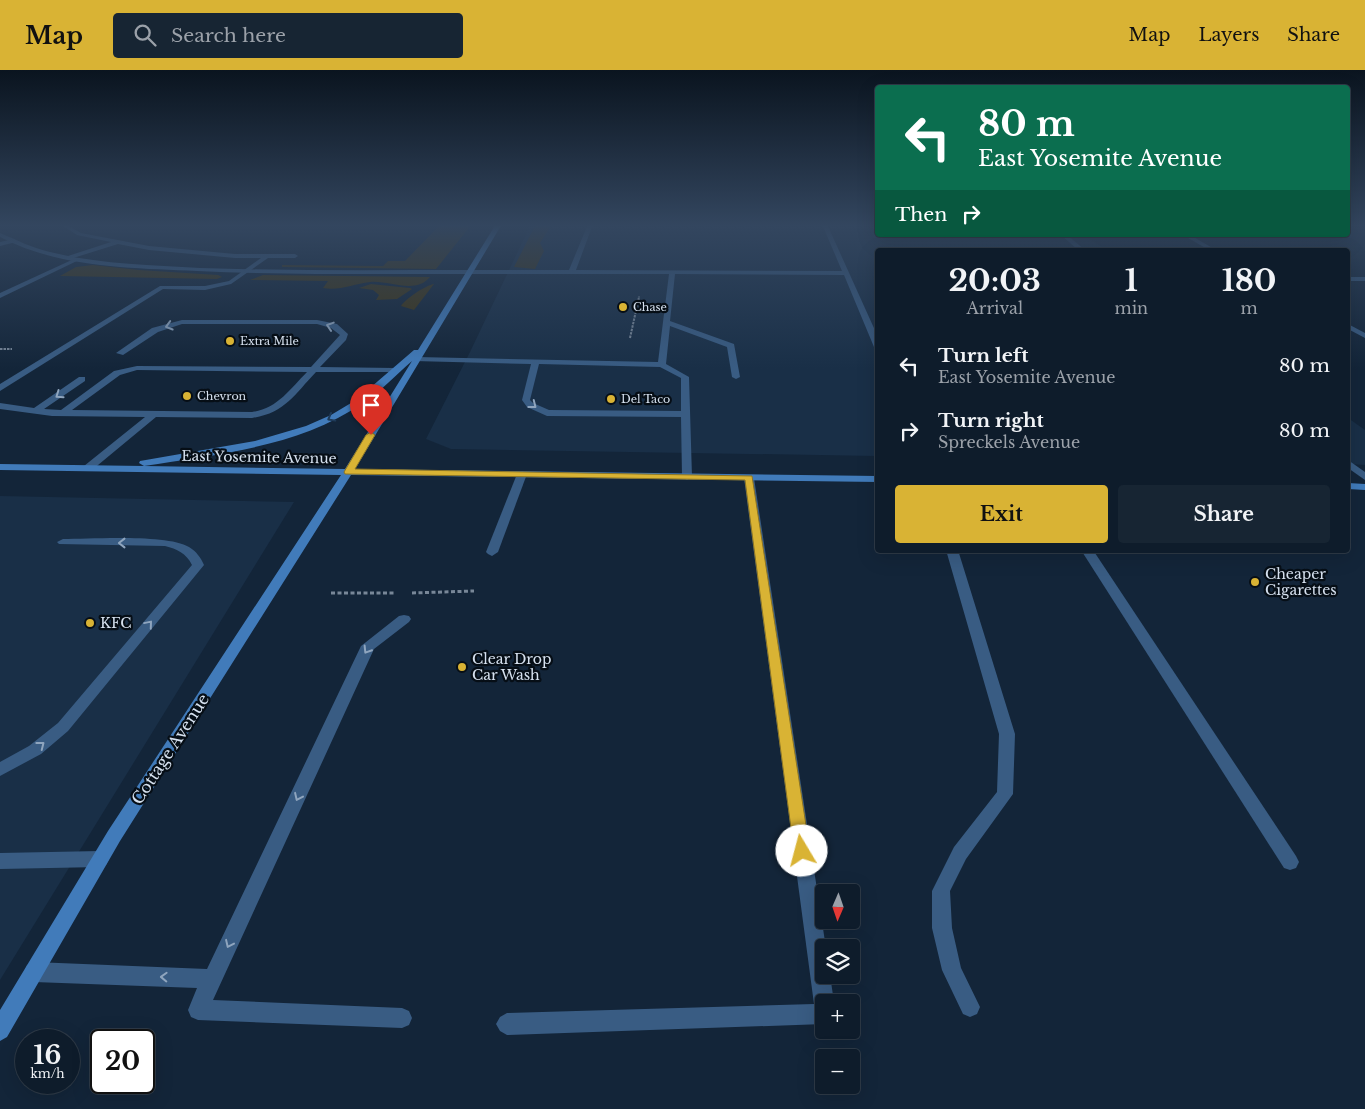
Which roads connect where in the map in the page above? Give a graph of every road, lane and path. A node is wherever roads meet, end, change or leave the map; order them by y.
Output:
1 (48, 272) edge
2 (244, 272) edge
3 (470, 272) edge
4 (672, 272) edge
5 (757, 272) edge
6 (846, 273) joint
7 (1350, 279) edge
8 (1365, 280) edge
9 (0, 296) edge
10 (667, 322) junction
11 (1350, 327) edge
12 (1365, 336) edge
13 (875, 340) edge
14 (424, 346) junction
15 (120, 352) dead end
16 (417, 359) junction
17 (536, 362) junction
18 (662, 365) junction
19 (311, 370) junction
20 (396, 370) junction
21 (736, 377) dead end
22 (82, 379) dead end
23 (0, 388) edge
24 (0, 406) edge
25 (36, 410) junction
26 (62, 413) junction
27 (154, 414) junction
28 (686, 414) junction
29 (1350, 465) edge
30 (0, 467) edge
31 (88, 468) junction
32 (106, 468) junction
33 (348, 472) junction
34 (522, 474) junction
35 (687, 477) junction
36 (1365, 477) edge
37 (749, 478) junction
38 (875, 480) edge
39 (1350, 486) edge
40 (1365, 487) edge
41 (63, 542) dead end
42 (492, 552) dead end
43 (953, 553) edge
44 (1089, 553) edge
45 (404, 619) dead end
46 (0, 770) edge
47 (100, 859) junction
48 (0, 861) edge
49 (1290, 862) dead end
50 (34, 972) junction
51 (213, 979) junction
52 (823, 994) edge
53 (970, 1007) dead end
54 (815, 1014) edge
55 (402, 1018) dead end
56 (507, 1024) dead end
57 (0, 1030) edge

1 - 9 street
2 - 23 street
3 - 14 street
4 - 10 street
5 - 6 street
6 - 13 street
7 - 8 street
10 - 18 street
10 - 21 street
11 - 12 street
14 - 16 street, Cottage Avenue
14 - 20 street
19 -> 15 street
16 - 17 street
16 - 33 street, Cottage Avenue
17 - 18 street
17 -> 28 street
18 - 28 street
19 - 20 street
19 - 26 street
19 - 27 street
20 -> 32 street
22 -> 25 street
24 - 25 street
25 - 26 street
26 - 27 street
27 - 31 street
28 - 35 street
29 - 36 street
30 - 31 street, East Yosemite Avenue
31 - 32 street, East Yosemite Avenue
32 - 33 street, East Yosemite Avenue
33 - 34 street, East Yosemite Avenue
33 - 47 street, Cottage Avenue
34 - 35 street, East Yosemite Avenue
34 - 42 street
35 - 37 street, East Yosemite Avenue
37 - 38 street, East Yosemite Avenue
37 - 52 street
39 - 40 street
46 -> 41 street
43 - 53 street
44 - 49 street
45 -> 51 street
47 - 48 street
47 - 50 street, Cottage Avenue
51 -> 50 street
50 - 57 street, Cottage Avenue
51 - 55 street
54 - 56 street

